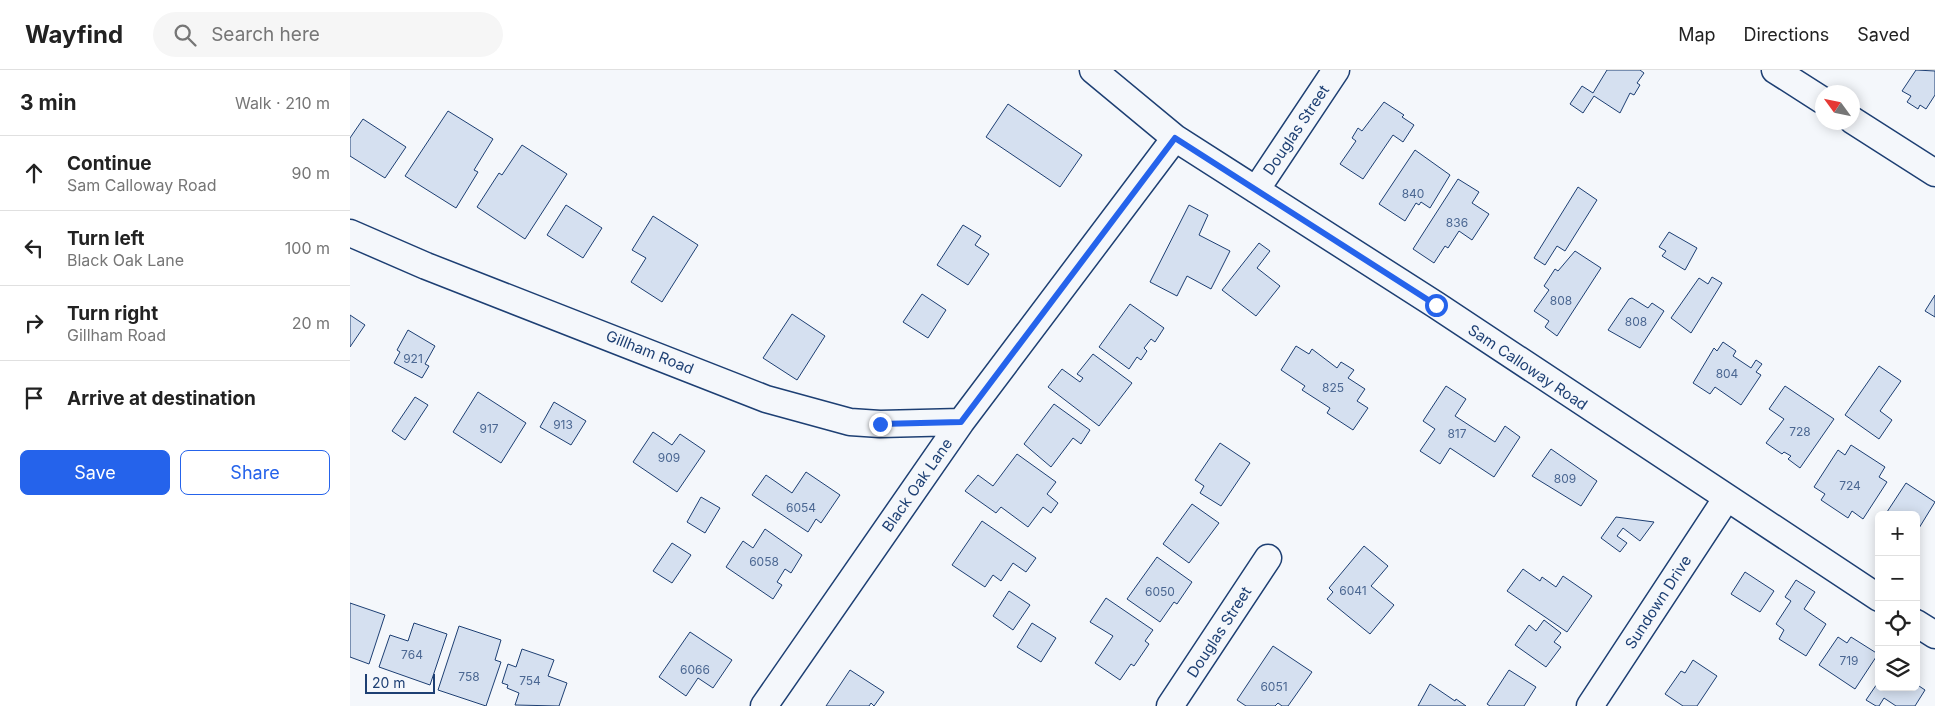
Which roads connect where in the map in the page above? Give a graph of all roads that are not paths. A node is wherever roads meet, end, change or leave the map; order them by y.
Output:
1 (1093, 70) edge
2 (1336, 70) edge
3 (1776, 70) edge
4 (1815, 95) edge
5 (1860, 125) edge
6 (1175, 138) junction
7 (1935, 173) edge
8 (1256, 190) junction
9 (350, 232) edge
10 (961, 422) junction
11 (1726, 499) junction
12 (1268, 558) dead end
13 (1875, 595) edge
14 (1920, 625) edge
15 (1935, 635) edge
16 (764, 706) edge
17 (1170, 706) edge
18 (1590, 706) edge

1 - 6 street
2 - 8 street, Douglas Street
3 - 4 street
5 - 7 street
6 - 8 street, Sam Calloway Road
6 - 10 street, Black Oak Lane
8 - 11 street, Sam Calloway Road
9 - 10 street, Gillham Road
10 - 16 street, Black Oak Lane
11 - 13 street, Sam Calloway Road
11 - 18 street, Sundown Drive
12 - 17 street, Douglas Street
14 - 15 street

